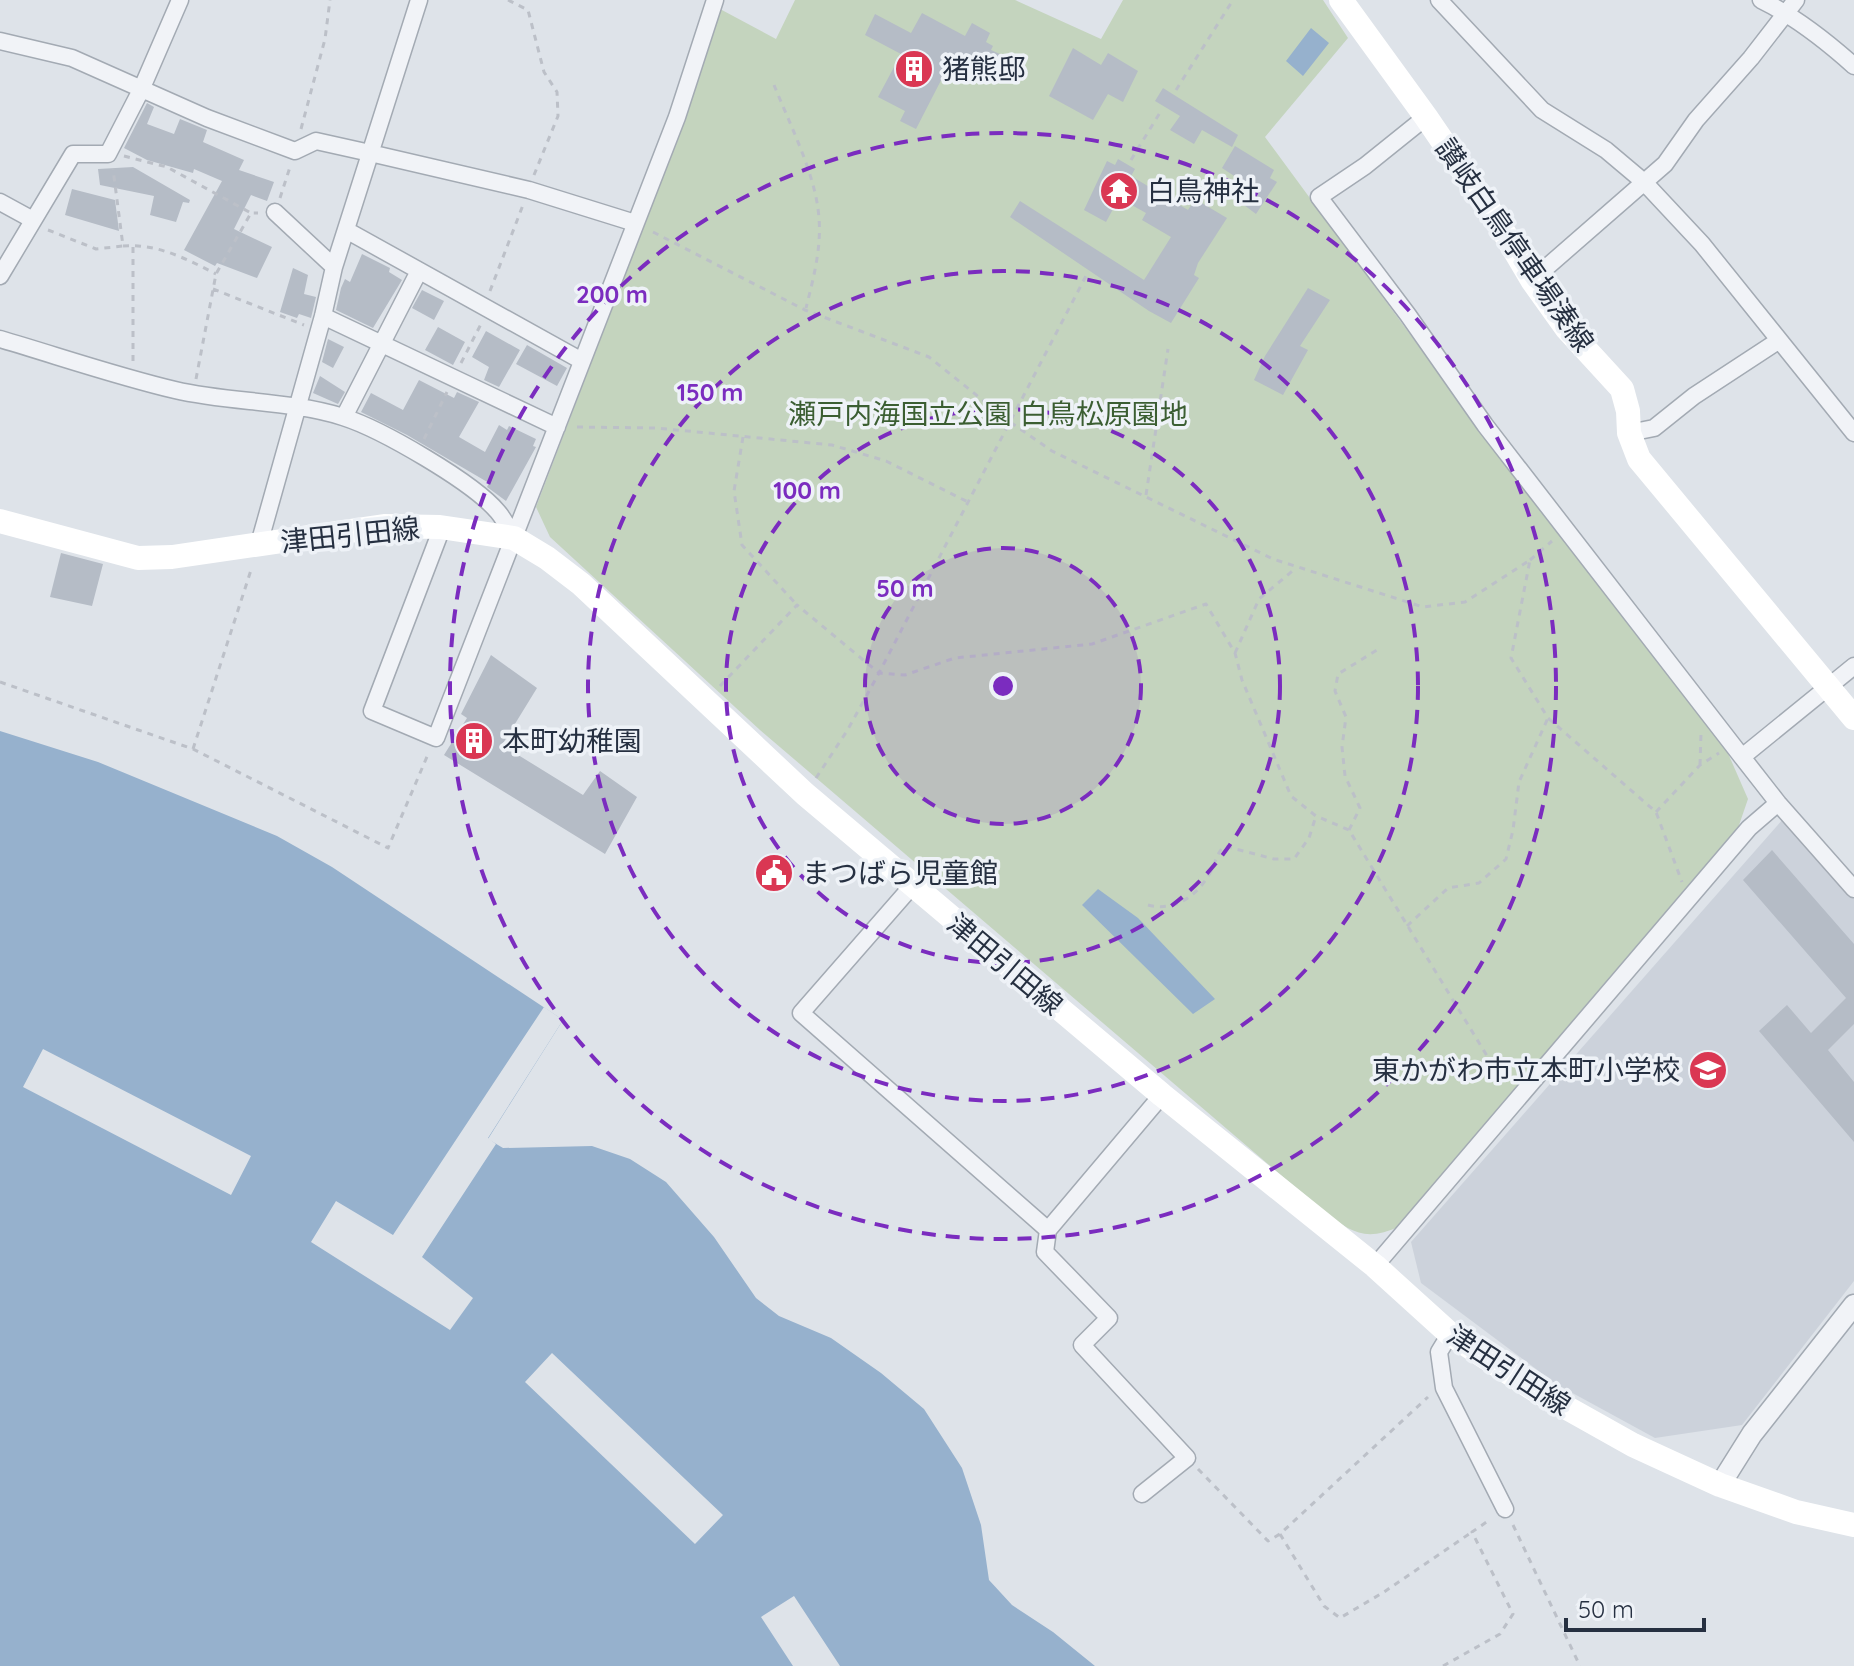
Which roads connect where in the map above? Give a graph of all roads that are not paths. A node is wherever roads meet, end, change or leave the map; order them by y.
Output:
1 (180, 0) edge
2 (419, 0) edge
3 (715, 0) edge
4 (1341, 0) edge
5 (1439, 0) edge
6 (1761, 0) edge
7 (1791, 6) edge
8 (0, 41) edge
9 (1854, 66) edge
10 (141, 90) junction
11 (1426, 117) junction
12 (370, 153) junction
13 (1644, 182) junction
14 (0, 202) edge
15 (275, 212) dead end
16 (33, 220) junction
17 (635, 223) junction
18 (346, 230) junction
19 (334, 267) junction
20 (419, 271) junction
21 (0, 276) edge
22 (1532, 280) junction
23 (321, 323) junction
24 (0, 339) edge
25 (1778, 341) junction
26 (382, 342) junction
27 (582, 361) junction
28 (297, 407) junction
29 (344, 417) junction
30 (557, 427) junction
31 (1629, 433) junction
32 (1854, 433) edge
33 (0, 521) edge
34 (440, 527) junction
35 (514, 538) junction
36 (259, 544) junction
37 (1854, 666) edge
38 (1829, 687) junction
39 (1854, 718) edge
40 (1737, 751) junction
41 (1778, 803) junction
42 (912, 886) junction
43 (1854, 889) edge
44 (1162, 1095) junction
45 (1048, 1230) junction
46 (1375, 1266) junction
47 (1854, 1305) edge
48 (1450, 1334) junction
49 (1720, 1485) junction
50 (1142, 1494) dead end
51 (1505, 1509) road end
52 (1854, 1525) edge

1 - 10 street
2 - 12 street
3 - 17 street
4 - 11 main road, 讃岐白鳥停車場湊線
5 - 13 street
6 - 7 street
7 - 9 street
7 - 13 street
8 - 10 street
10 - 12 street
10 - 16 street
11 - 22 main road, 讃岐白鳥停車場湊線
11 - 40 street
12 - 17 street
12 - 18 street
13 - 22 street
13 - 25 street
14 - 16 street
15 - 19 street
16 - 21 street
17 - 27 street
18 - 19 street
18 - 20 street
19 - 23 street
20 - 26 street
20 - 27 street
22 - 31 main road, 讃岐白鳥停車場湊線
23 - 26 street
23 - 28 street
24 - 28 street
25 - 31 street
25 - 32 street
26 - 29 street
26 - 30 street
27 - 30 street
28 - 29 street
28 - 36 street
29 - 35 street
30 - 35 street
31 - 38 main road, 讃岐白鳥停車場湊線
33 - 36 main road, 津田引田線
34 - 35 main road, 津田引田線
34 - 35 street
34 - 36 main road, 津田引田線
35 - 42 main road, 津田引田線
37 - 38 street
38 - 39 main road, 讃岐白鳥停車場湊線
38 - 40 street
40 - 41 street
41 - 43 street
41 - 46 street
42 - 44 main road, 津田引田線
42 - 45 street
44 - 45 street
44 - 46 main road, 津田引田線
45 - 50 street
46 - 48 main road, 津田引田線
47 - 49 street
48 - 49 main road, 津田引田線
48 - 51 street
49 - 52 main road, 津田引田線

